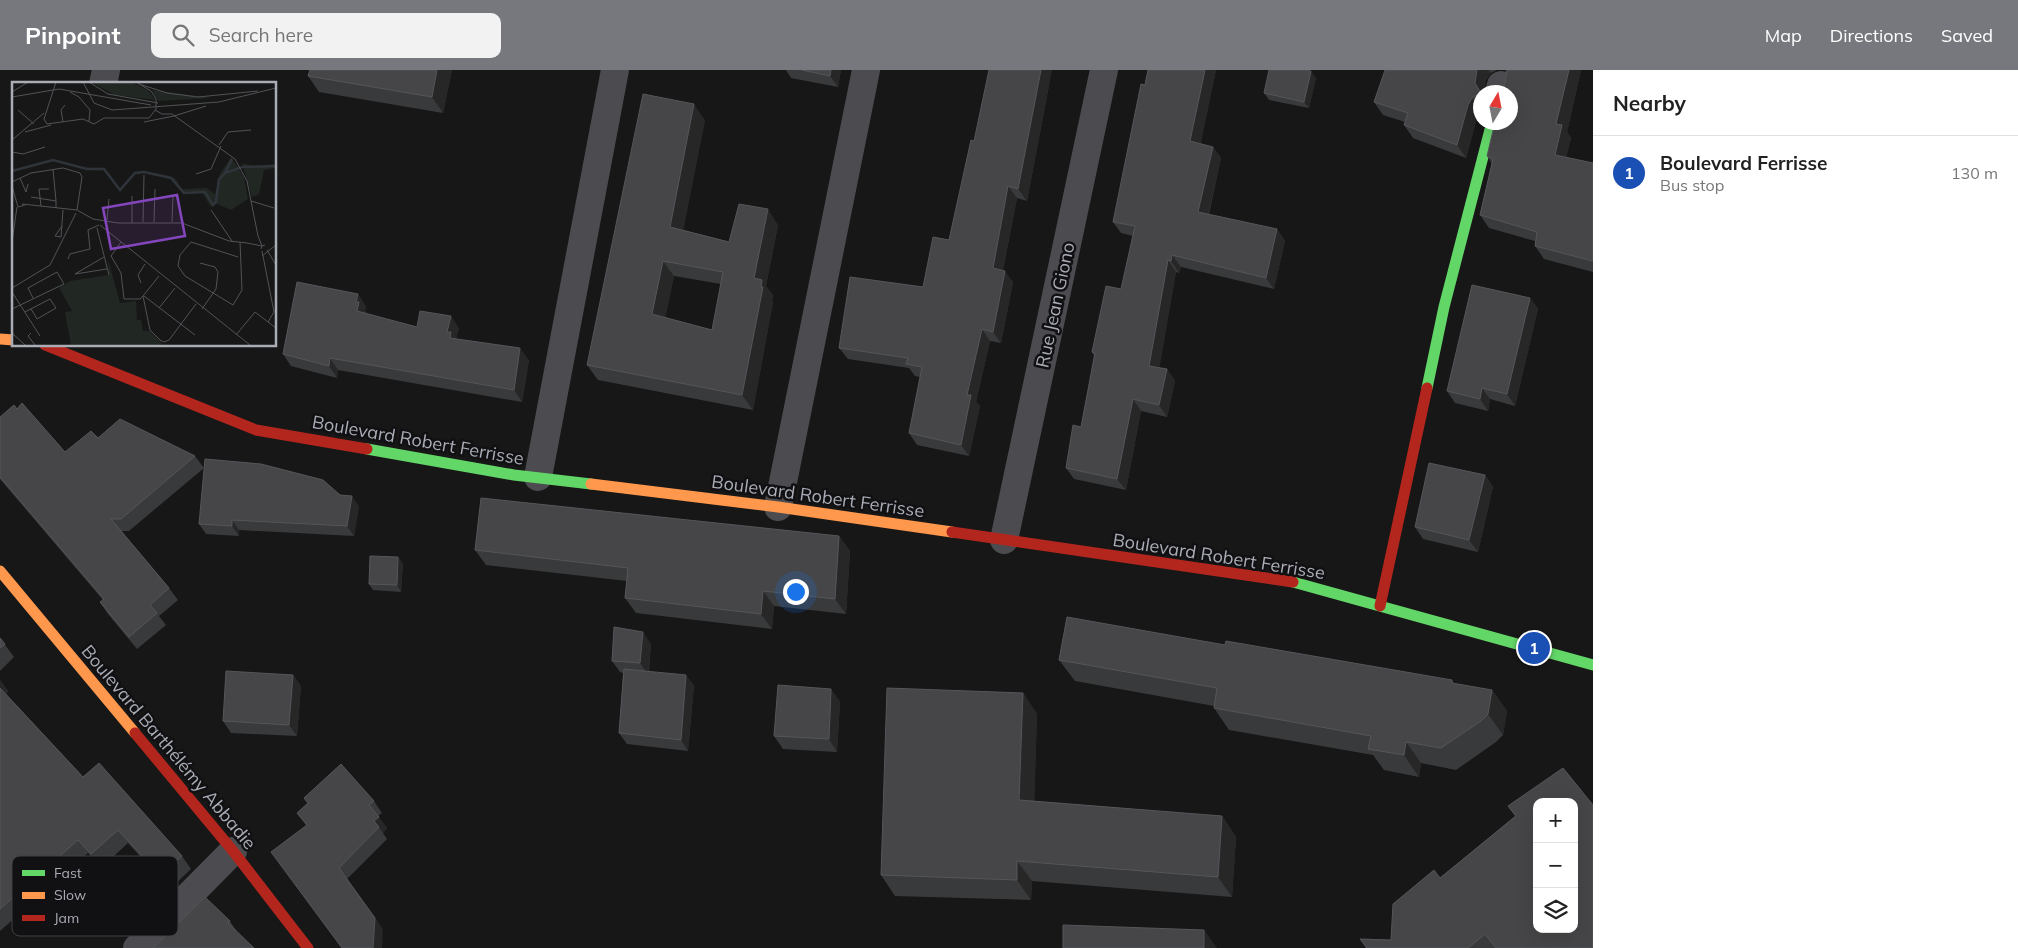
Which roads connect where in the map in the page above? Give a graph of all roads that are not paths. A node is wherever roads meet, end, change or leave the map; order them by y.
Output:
1 (615, 70) edge
2 (866, 70) edge
3 (1104, 70) edge
4 (1490, 130) edge
5 (47, 346) edge
6 (538, 478) junction
7 (778, 507) junction
8 (1004, 540) junction
9 (0, 571) edge
10 (1380, 606) junction
11 (1593, 665) edge
12 (233, 851) junction
13 (178, 907) edge
14 (149, 936) edge
15 (137, 948) edge
16 (308, 948) edge

1 - 6 street
2 - 7 street
3 - 8 street, Rue Jean Giono
4 - 10 main road
5 - 6 main road, Boulevard Robert Ferrisse
6 - 7 main road, Boulevard Robert Ferrisse
7 - 8 main road, Boulevard Robert Ferrisse
8 - 10 main road, Boulevard Robert Ferrisse
9 - 12 main road, Boulevard Barthélémy Abbadie
10 - 11 main road, Boulevard Robert Ferrisse
12 - 13 street
12 - 16 main road, Boulevard Barthélémy Abbadie
14 - 15 street

